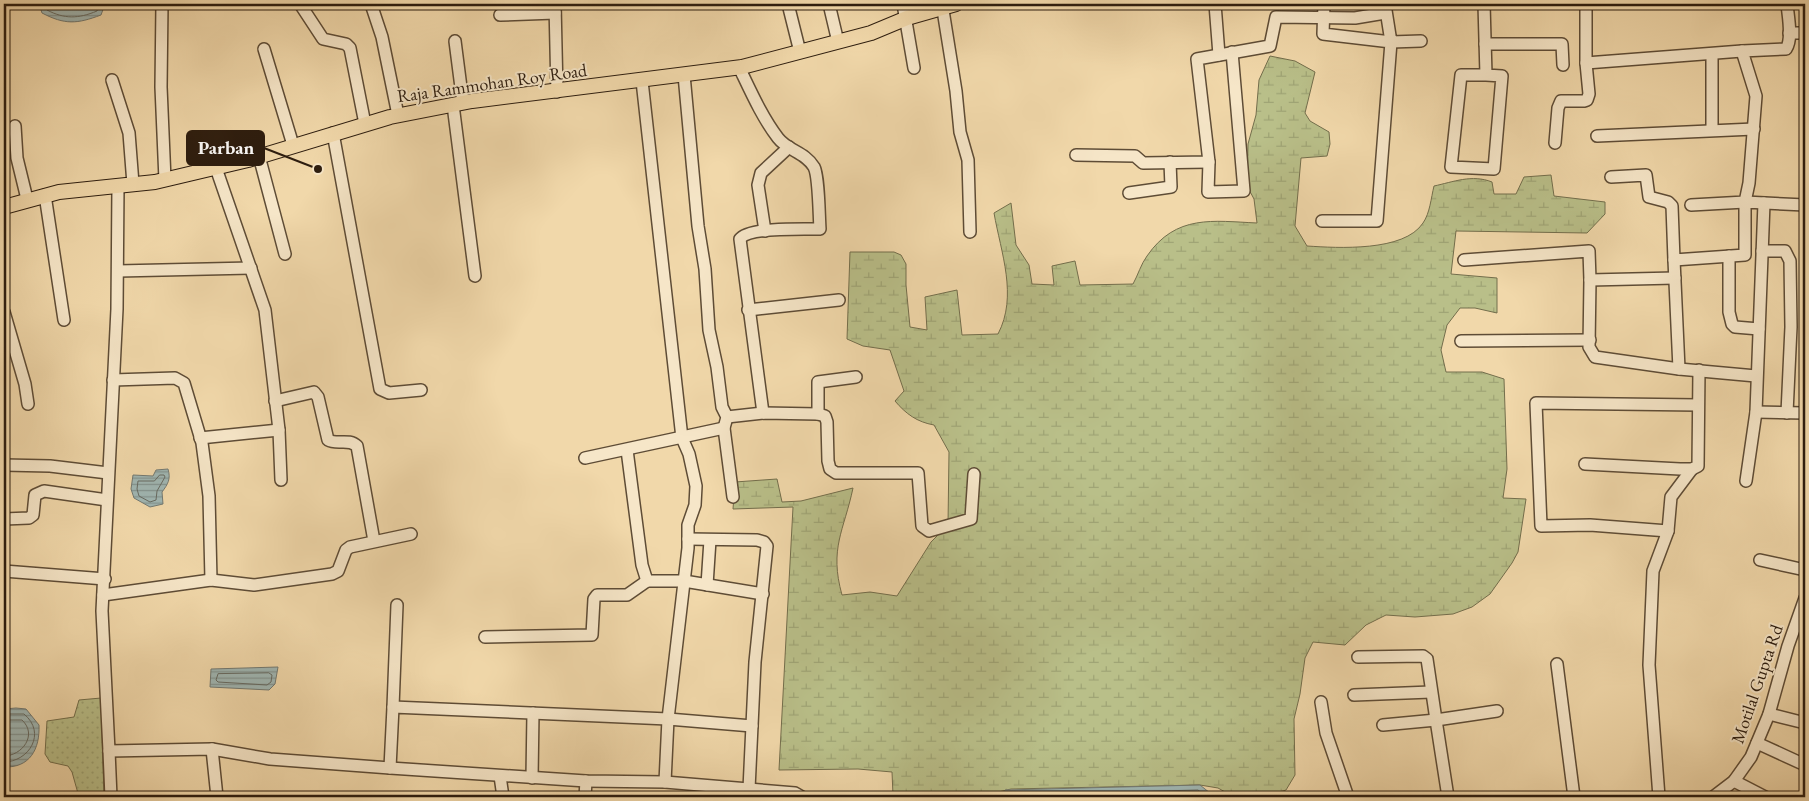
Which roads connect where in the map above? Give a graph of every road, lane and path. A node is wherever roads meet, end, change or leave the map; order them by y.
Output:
1 (162, 4) edge
2 (300, 4) edge
3 (371, 4) edge
4 (788, 4) edge
5 (829, 4) edge
6 (903, 4) edge
7 (1215, 4) edge
8 (1324, 4) edge
9 (1484, 4) edge
10 (1586, 4) edge
11 (1787, 4) edge
12 (947, 5) edge
13 (555, 8) edge
14 (1385, 8) edge
15 (500, 15) dead end
16 (1324, 16) junction
17 (907, 18) junction
18 (1789, 33) junction
19 (1805, 33) edge
20 (455, 41) dead end
21 (1421, 41) dead end
22 (838, 42) junction
23 (1391, 42) junction
24 (1485, 44) junction
25 (264, 49) dead end
26 (1742, 51) junction
27 (800, 52) junction
28 (1232, 52) junction
29 (1712, 54) junction
30 (1219, 55) junction
31 (1586, 63) junction
32 (1563, 65) dead end
33 (739, 68) junction
34 (914, 68) dead end
35 (684, 75) junction
36 (1486, 76) junction
37 (112, 80) dead end
38 (642, 81) junction
39 (557, 92) junction
40 (458, 104) junction
41 (398, 115) junction
42 (365, 124) junction
43 (15, 126) dead end
44 (1754, 129) junction
45 (1712, 130) junction
46 (332, 133) junction
47 (1597, 136) dead end
48 (1555, 143) dead end
49 (293, 145) junction
50 (789, 147) junction
51 (1076, 155) dead end
52 (259, 156) junction
53 (1170, 162) junction
54 (1209, 162) junction
55 (216, 168) junction
56 (1611, 177) dead end
57 (165, 180) junction
58 (133, 184) junction
59 (118, 186) junction
60 (1129, 193) dead end
61 (45, 195) junction
62 (28, 199) junction
63 (1745, 202) junction
64 (1764, 203) junction
65 (1691, 205) dead end
66 (1805, 205) edge
67 (4, 206) edge
68 (1322, 221) dead end
69 (765, 232) junction
70 (970, 232) dead end
71 (1762, 251) junction
72 (285, 254) dead end
73 (1730, 256) junction
74 (1464, 260) dead end
75 (1674, 260) junction
76 (251, 268) junction
77 (118, 271) junction
78 (475, 276) dead end
79 (1675, 278) junction
80 (1590, 280) junction
81 (839, 300) dead end
82 (748, 310) junction
83 (4, 312) edge
84 (64, 320) dead end
85 (1759, 329) junction
86 (1590, 340) junction
87 (1460, 341) dead end
88 (1679, 368) junction
89 (1699, 370) junction
90 (1756, 376) junction
91 (856, 377) dead end
92 (113, 380) junction
93 (421, 390) dead end
94 (275, 401) junction
95 (28, 404) dead end
96 (1698, 405) junction
97 (1756, 412) junction
98 (763, 413) junction
99 (1787, 413) junction
100 (818, 414) junction
101 (1805, 414) edge
102 (727, 416) junction
103 (724, 428) junction
104 (279, 430) junction
105 (200, 438) junction
106 (682, 438) junction
107 (627, 450) junction
108 (585, 458) dead end
109 (1585, 464) dead end
110 (4, 465) edge
111 (1692, 469) junction
112 (108, 473) junction
113 (974, 474) dead end
114 (281, 480) dead end
115 (1746, 481) dead end
116 (732, 497) dead end
117 (107, 500) junction
118 (4, 519) edge
119 (1668, 531) junction
120 (411, 534) dead end
121 (688, 539) junction
122 (710, 540) junction
123 (374, 541) junction
124 (1760, 560) dead end
125 (1805, 570) edge
126 (4, 571) edge
127 (105, 580) junction
128 (211, 580) junction
129 (647, 581) junction
130 (684, 581) junction
131 (707, 585) junction
132 (763, 594) junction
133 (103, 595) junction
134 (1805, 598) edge
135 (398, 605) dead end
136 (485, 638) dead end
137 (1358, 657) dead end
138 (1557, 664) dead end
139 (1431, 692) junction
140 (1354, 695) dead end
141 (1321, 702) dead end
142 (393, 707) junction
143 (1497, 712) dead end
144 (534, 713) junction
145 (1769, 714) junction
146 (668, 719) junction
147 (1436, 720) junction
148 (1805, 724) edge
149 (752, 726) junction
150 (1383, 726) dead end
151 (1757, 743) junction
152 (212, 749) junction
153 (109, 751) junction
154 (1805, 765) edge
155 (390, 768) junction
156 (500, 776) junction
157 (532, 778) junction
158 (586, 781) junction
159 (1734, 781) junction
160 (665, 782) junction
161 (749, 789) junction
162 (112, 797) edge
163 (217, 797) edge
164 (503, 797) edge
165 (585, 797) edge
166 (801, 797) edge
167 (813, 797) edge
168 (1348, 797) edge
169 (1448, 797) edge
170 (1574, 797) edge
171 (1659, 797) edge
172 (1714, 797) edge
173 (1766, 797) edge

1 - 57 street
2 - 42 street
3 - 41 street
4 - 27 street
5 - 22 street
6 - 17 street
7 - 30 street
8 - 16 street
9 - 24 street
10 - 31 street
11 - 18 street
12 - 17 main road, Raja Rammohan Roy Road
12 - 70 street
13 - 15 street
13 - 39 street
14 - 16 street
14 - 23 street
16 - 23 street
16 - 28 street
17 - 22 main road, Raja Rammohan Roy Road
17 - 34 street
18 - 19 street
18 - 26 street
20 - 40 street
21 - 23 street
22 - 27 main road, Raja Rammohan Roy Road
23 - 68 street
24 - 32 street
24 - 36 street
25 - 49 street
26 - 29 street
26 - 44 street
27 - 33 main road, Raja Rammohan Roy Road
28 - 30 street
28 - 54 street
29 - 31 street
29 - 45 street
30 - 54 street
31 - 48 street
33 - 35 main road, Raja Rammohan Roy Road
33 - 50 street
35 - 38 main road, Raja Rammohan Roy Road
35 - 102 street
36 - 36 street
37 - 58 street
38 - 39 main road, Raja Rammohan Roy Road
38 - 106 street
39 - 40 main road, Raja Rammohan Roy Road
40 - 41 main road, Raja Rammohan Roy Road
40 - 78 street
41 - 42 main road, Raja Rammohan Roy Road
42 - 46 main road, Raja Rammohan Roy Road
43 - 62 street
44 - 45 street
44 - 63 street
45 - 47 street
46 - 49 main road, Raja Rammohan Roy Road
46 - 93 street
49 - 52 main road, Raja Rammohan Roy Road
50 - 69 street
50 - 69 street
51 - 53 street
52 - 55 main road, Raja Rammohan Roy Road
52 - 72 street
53 - 54 street
53 - 60 street
55 - 57 main road, Raja Rammohan Roy Road
55 - 76 street
56 - 75 street
57 - 58 main road, Raja Rammohan Roy Road
58 - 59 main road, Raja Rammohan Roy Road
59 - 61 main road, Raja Rammohan Roy Road
59 - 77 street
61 - 62 main road, Raja Rammohan Roy Road
61 - 84 street
62 - 67 main road, Raja Rammohan Roy Road
63 - 64 street
63 - 65 street
63 - 73 street
64 - 66 street
64 - 71 street
69 - 82 street
71 - 85 street
71 - 99 street
73 - 75 street
73 - 85 street
74 - 80 street
75 - 79 street
76 - 77 street
76 - 94 street
77 - 92 street
79 - 80 street
79 - 88 street
80 - 86 street
81 - 82 street
82 - 98 street
83 - 95 street
85 - 90 street
86 - 87 street
86 - 88 street
88 - 89 street
89 - 90 street
89 - 96 street
90 - 97 street
91 - 100 street
92 - 105 street
92 - 112 street
94 - 104 street
94 - 123 street
96 - 111 street
96 - 119 street
97 - 99 street
97 - 115 street
98 - 100 street
98 - 102 street
99 - 101 street
100 - 113 street
102 - 103 street
103 - 106 street
103 - 116 street
104 - 105 street
104 - 114 street
105 - 128 street
106 - 107 street
106 - 121 street
107 - 108 street
107 - 129 street
109 - 111 street
110 - 112 street
111 - 119 street
112 - 117 street
117 - 118 street
117 - 127 street
119 - 171 street
120 - 123 street
121 - 122 street
121 - 130 street
122 - 131 street
122 - 132 street
123 - 128 street
124 - 125 street
126 - 127 street
127 - 133 street
128 - 133 street
129 - 130 street
129 - 136 street
130 - 131 street
130 - 146 street
131 - 132 street
132 - 149 street
133 - 153 street
134 - 145 street, Motilal Gupta Rd
135 - 142 street
137 - 139 street
138 - 170 street
139 - 140 street
139 - 147 street
141 - 168 street
142 - 144 street
142 - 155 street
143 - 147 street
144 - 146 street
144 - 157 street
145 - 148 street
145 - 151 street, Motilal Gupta Rd
146 - 149 street
146 - 160 street
147 - 150 street
147 - 169 street
149 - 161 street
151 - 154 street
151 - 159 street, Motilal Gupta Rd
152 - 153 street
152 - 155 street
152 - 163 street
153 - 162 street
155 - 156 street
156 - 157 street
156 - 164 street
157 - 158 street
158 - 160 street
158 - 165 street
159 - 172 street, Motilal Gupta Rd
159 - 173 street
160 - 161 street
161 - 166 street
166 - 167 street

